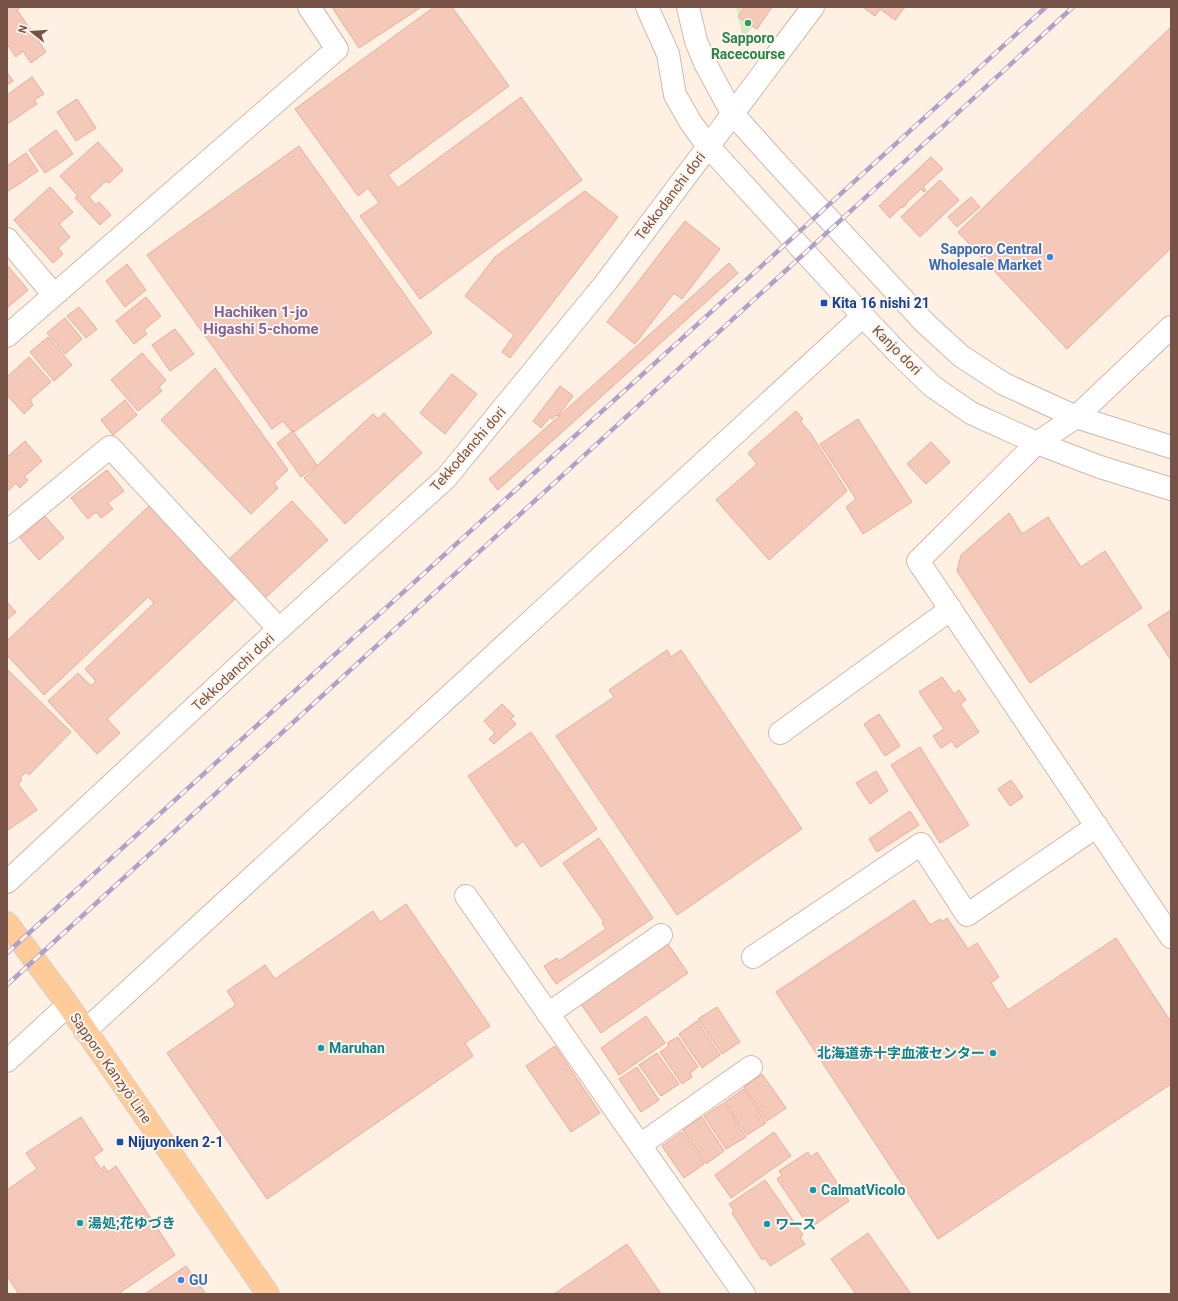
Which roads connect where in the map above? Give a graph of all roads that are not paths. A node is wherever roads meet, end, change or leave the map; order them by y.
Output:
1 (309, 7) edge
2 (647, 7) edge
3 (688, 7) edge
4 (812, 7) edge
5 (732, 113) junction
6 (708, 146) junction
7 (7, 238) edge
8 (54, 295) junction
9 (864, 316) junction
10 (1171, 326) edge
11 (7, 336) edge
12 (1076, 417) junction
13 (1037, 443) junction
14 (1171, 447) edge
15 (1171, 489) edge
16 (7, 532) edge
17 (951, 609) junction
18 (279, 629) junction
19 (780, 733) dead end
20 (1098, 826) junction
21 (7, 882) edge
22 (466, 896) dead end
23 (1165, 913) edge
24 (7, 923) edge
25 (661, 935) dead end
26 (1171, 937) edge
27 (753, 958) dead end
28 (68, 1005) junction
29 (548, 1014) junction
30 (85, 1031) junction
31 (7, 1061) edge
32 (751, 1066) dead end
33 (640, 1145) junction
34 (268, 1294) edge
35 (744, 1294) edge

1 - 8 street
2 - 6 street, Kanjo dori
3 - 5 street
4 - 5 street, Tekkodanchi dori
5 - 6 street, Tekkodanchi dori
5 - 12 street
6 - 9 street, Kanjo dori
6 - 18 street, Tekkodanchi dori
7 - 8 street
8 - 11 street
9 - 13 street, Kanjo dori
9 - 30 street
10 - 12 street
12 - 13 street
12 - 14 street
13 - 15 street, Kanjo dori
13 - 17 street
16 - 18 street
17 - 19 street
17 - 20 street
18 - 21 street, Tekkodanchi dori
20 - 23 street
20 - 27 street
22 - 29 street
23 - 26 street
24 - 28 main road, Sapporo Kanzyō Line
25 - 29 street
28 - 30 main road, Sapporo Kanzyō Line
28 - 31 street
29 - 33 street
30 - 34 main road, Sapporo Kanzyō Line
32 - 33 street
33 - 35 street

